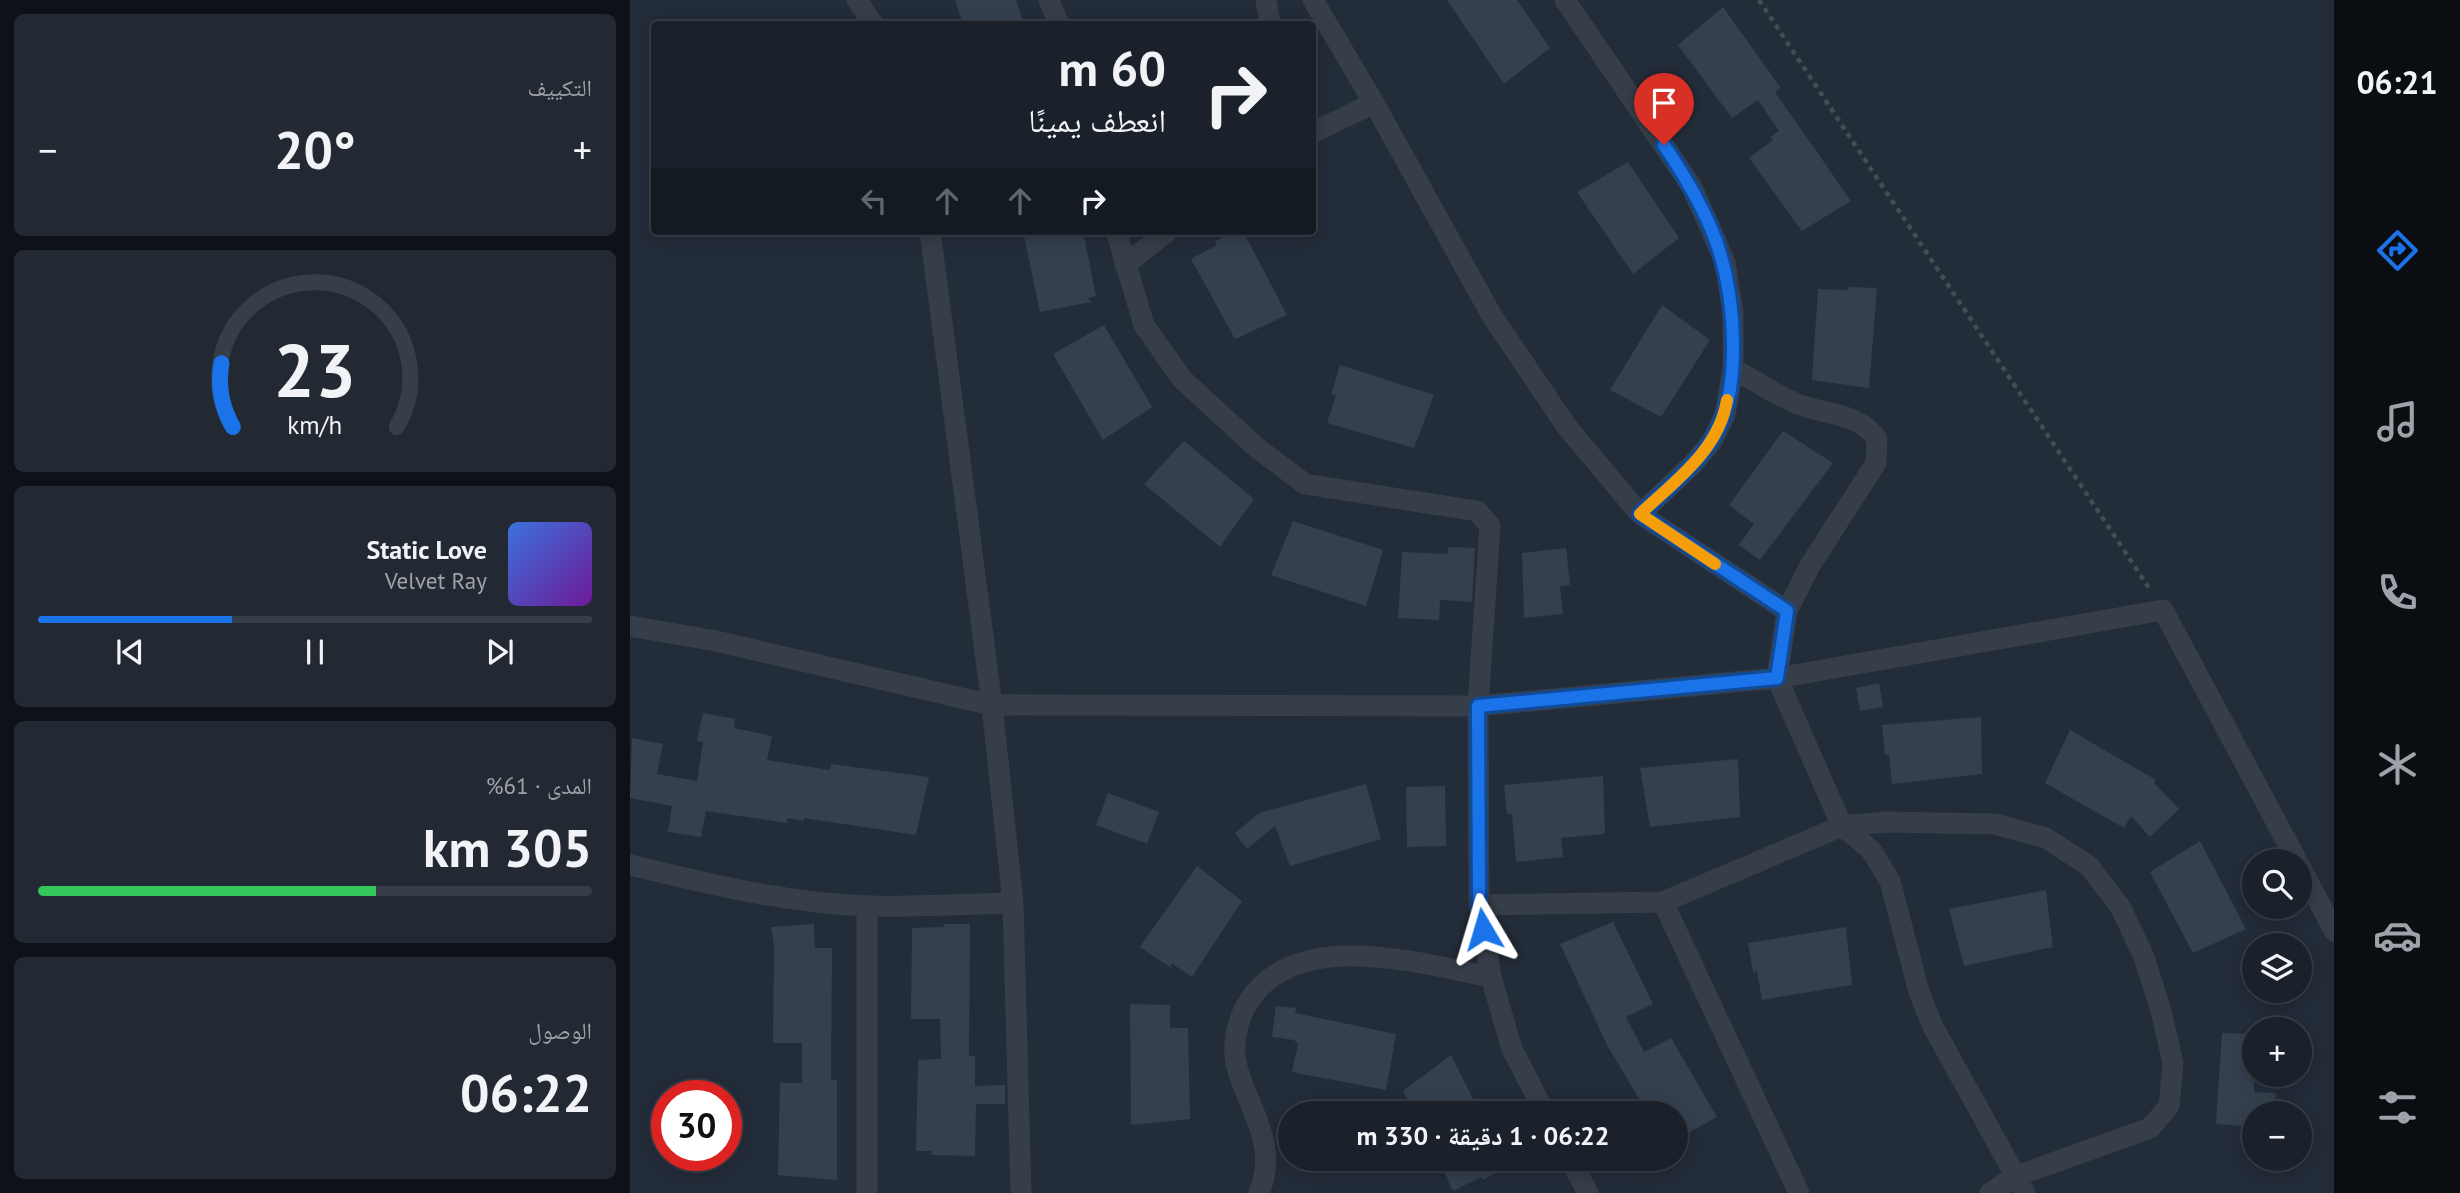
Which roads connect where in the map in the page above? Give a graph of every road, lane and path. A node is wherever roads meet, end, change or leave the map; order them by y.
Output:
1 (857, 0) edge
2 (1049, 0) edge
3 (1266, 0) edge
4 (1313, 0) edge
5 (1564, 0) edge
6 (1759, 0) edge
7 (871, 21) edge
8 (1058, 21) edge
9 (1270, 21) edge
10 (1374, 103) junction
11 (1316, 131) edge
12 (931, 235) edge
13 (1117, 235) edge
14 (1163, 235) edge
15 (1125, 265) junction
16 (1733, 368) junction
17 (1640, 514) junction
18 (2163, 610) junction
19 (1787, 611) junction
20 (630, 626) edge
21 (1777, 678) junction
22 (992, 705) junction
23 (1478, 706) junction
24 (1842, 826) junction
25 (2291, 849) edge
26 (630, 865) edge
27 (2312, 889) edge
28 (1663, 902) junction
29 (1013, 903) junction
30 (1479, 905) junction
31 (867, 906) junction
32 (2334, 931) edge
33 (1491, 977) junction
34 (1539, 1101) edge
35 (1576, 1171) edge
36 (2020, 1185) edge
37 (867, 1193) edge
38 (1021, 1193) edge
39 (1259, 1193) edge
40 (1588, 1193) edge
41 (1799, 1193) edge
42 (1990, 1193) edge

1 - 7 street
2 - 8 street
3 - 9 street
4 - 10 street
5 - 16 street
6 - 18 path
10 - 11 street
10 - 17 street
12 - 22 street
13 - 15 street
14 - 15 street
15 - 23 street
16 - 17 street
16 - 19 street
17 - 19 street
18 - 21 street
18 - 25 street
19 - 21 street
20 - 22 street
21 - 23 street
21 - 24 street
22 - 23 street
22 - 29 street
23 - 30 street
24 - 28 street
24 - 36 street
24 - 36 street
26 - 31 street
27 - 32 street
28 - 30 street
28 - 41 street
29 - 31 street
29 - 38 street
30 - 33 street
31 - 37 street
33 - 34 street
33 - 39 street
35 - 40 street
36 - 42 street

